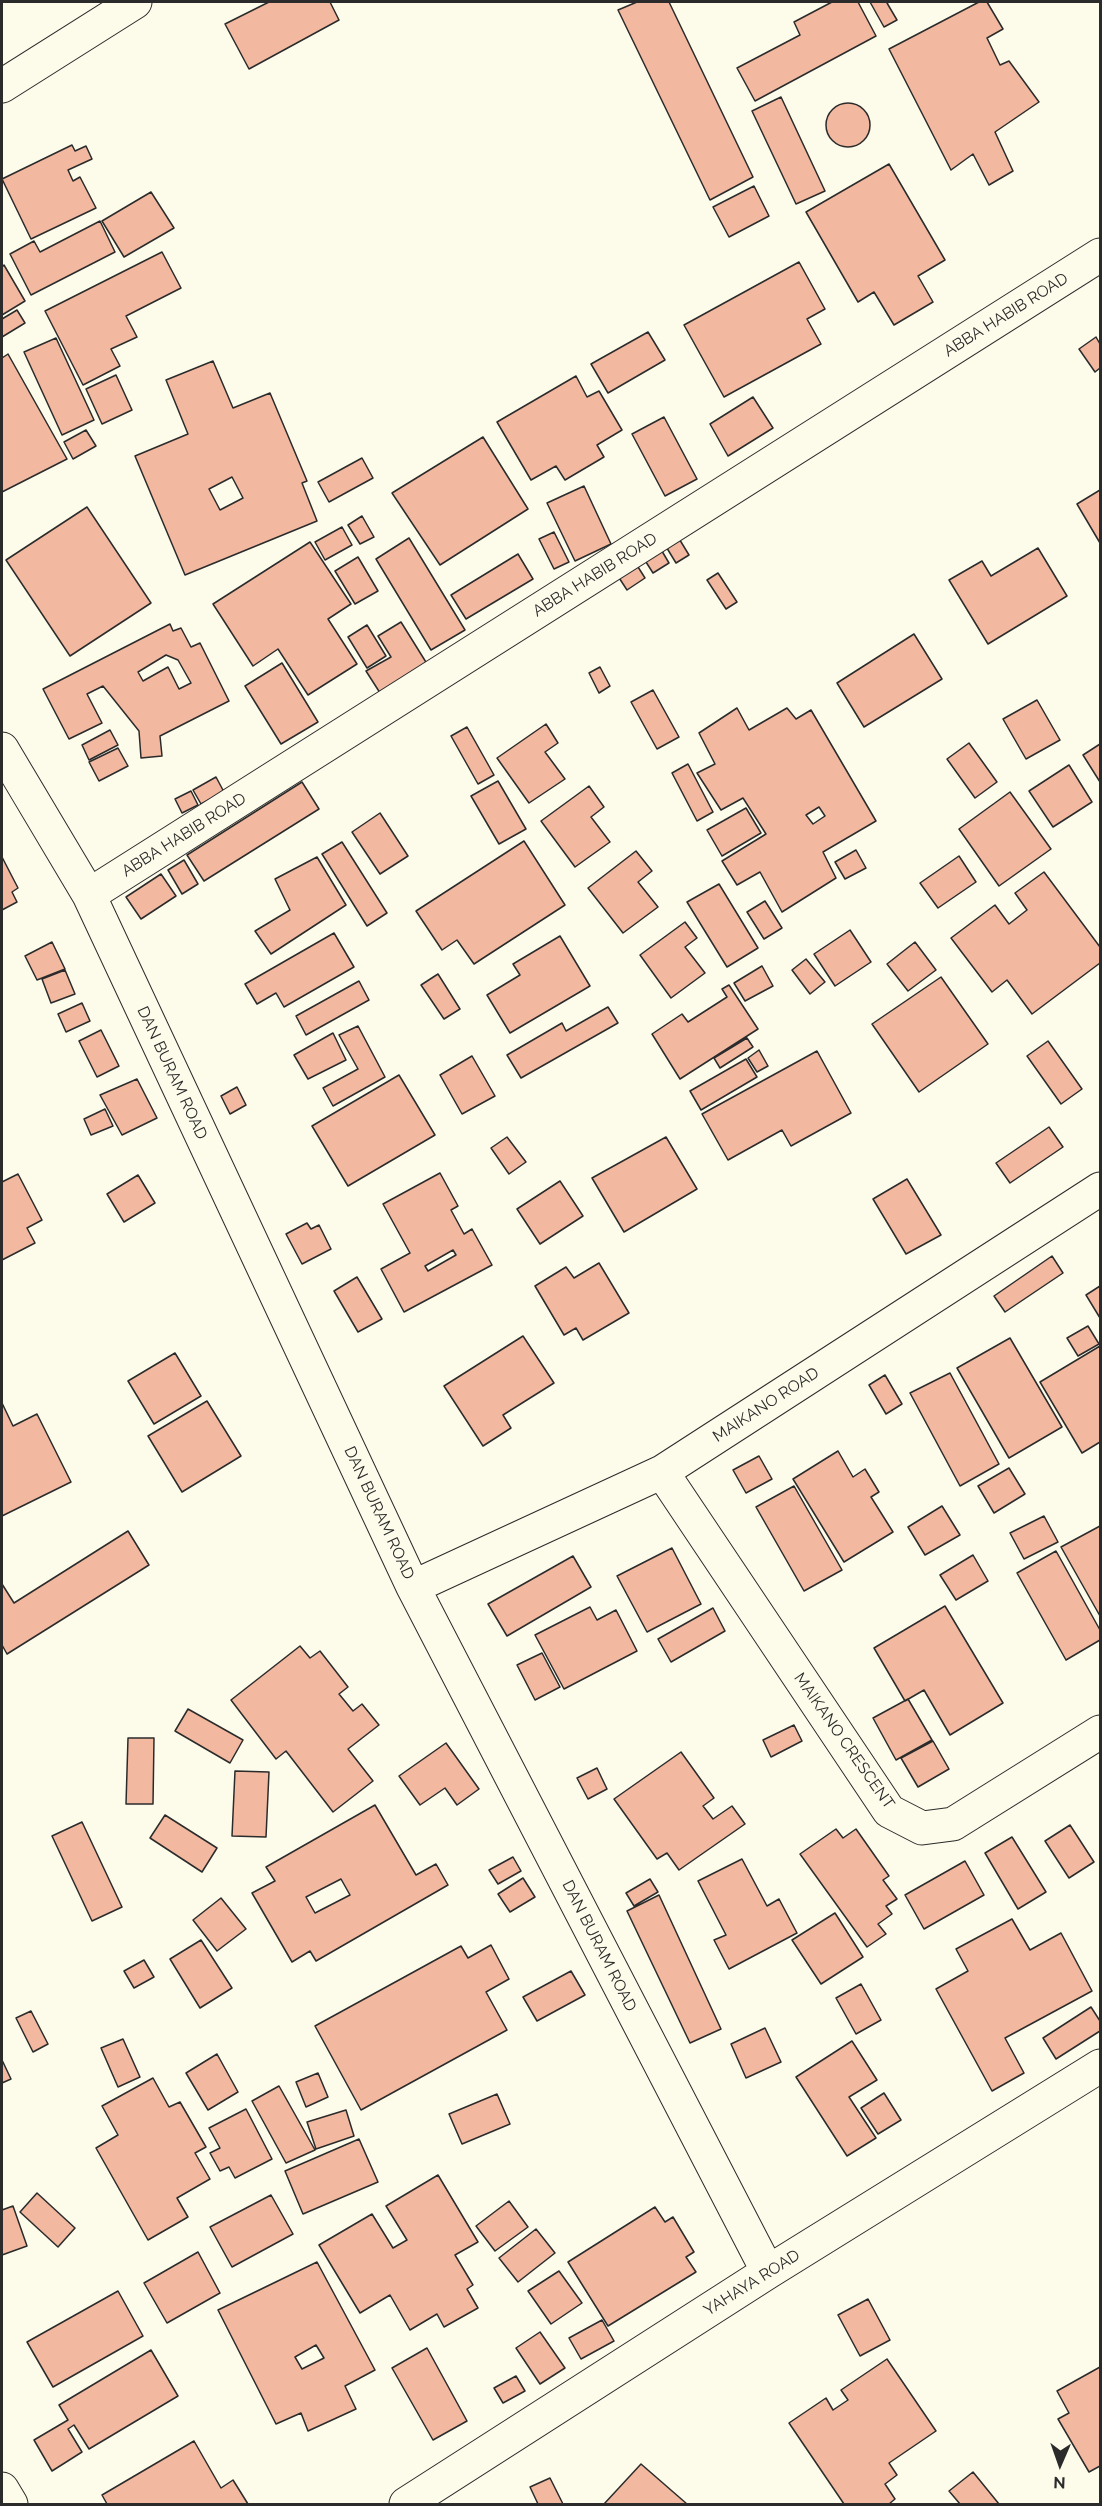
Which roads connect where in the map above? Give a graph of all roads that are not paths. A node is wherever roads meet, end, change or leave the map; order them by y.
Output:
1 (135, 2) edge
2 (2, 86) edge
3 (1101, 255) edge
4 (2, 749) edge
5 (89, 895) junction
6 (1101, 1189) edge
7 (662, 1472) junction
8 (413, 1587) junction
9 (1101, 1732) edge
10 (1101, 2066) edge
11 (768, 2272) junction
12 (2, 2489) edge
13 (11, 2505) edge
14 (406, 2505) edge

1 - 2 street
3 - 5 street, ABBA HABIB ROAD
4 - 5 street, DAN BURAM ROAD
5 - 8 street, DAN BURAM ROAD
6 - 7 street, MAIKANO ROAD
7 - 8 street, MAIKANO ROAD
7 - 9 street, MAIKANO CRESCENT
8 - 11 street, DAN BURAM ROAD
10 - 11 street, YAHAYA ROAD
11 - 14 street, YAHAYA ROAD
12 - 13 street

